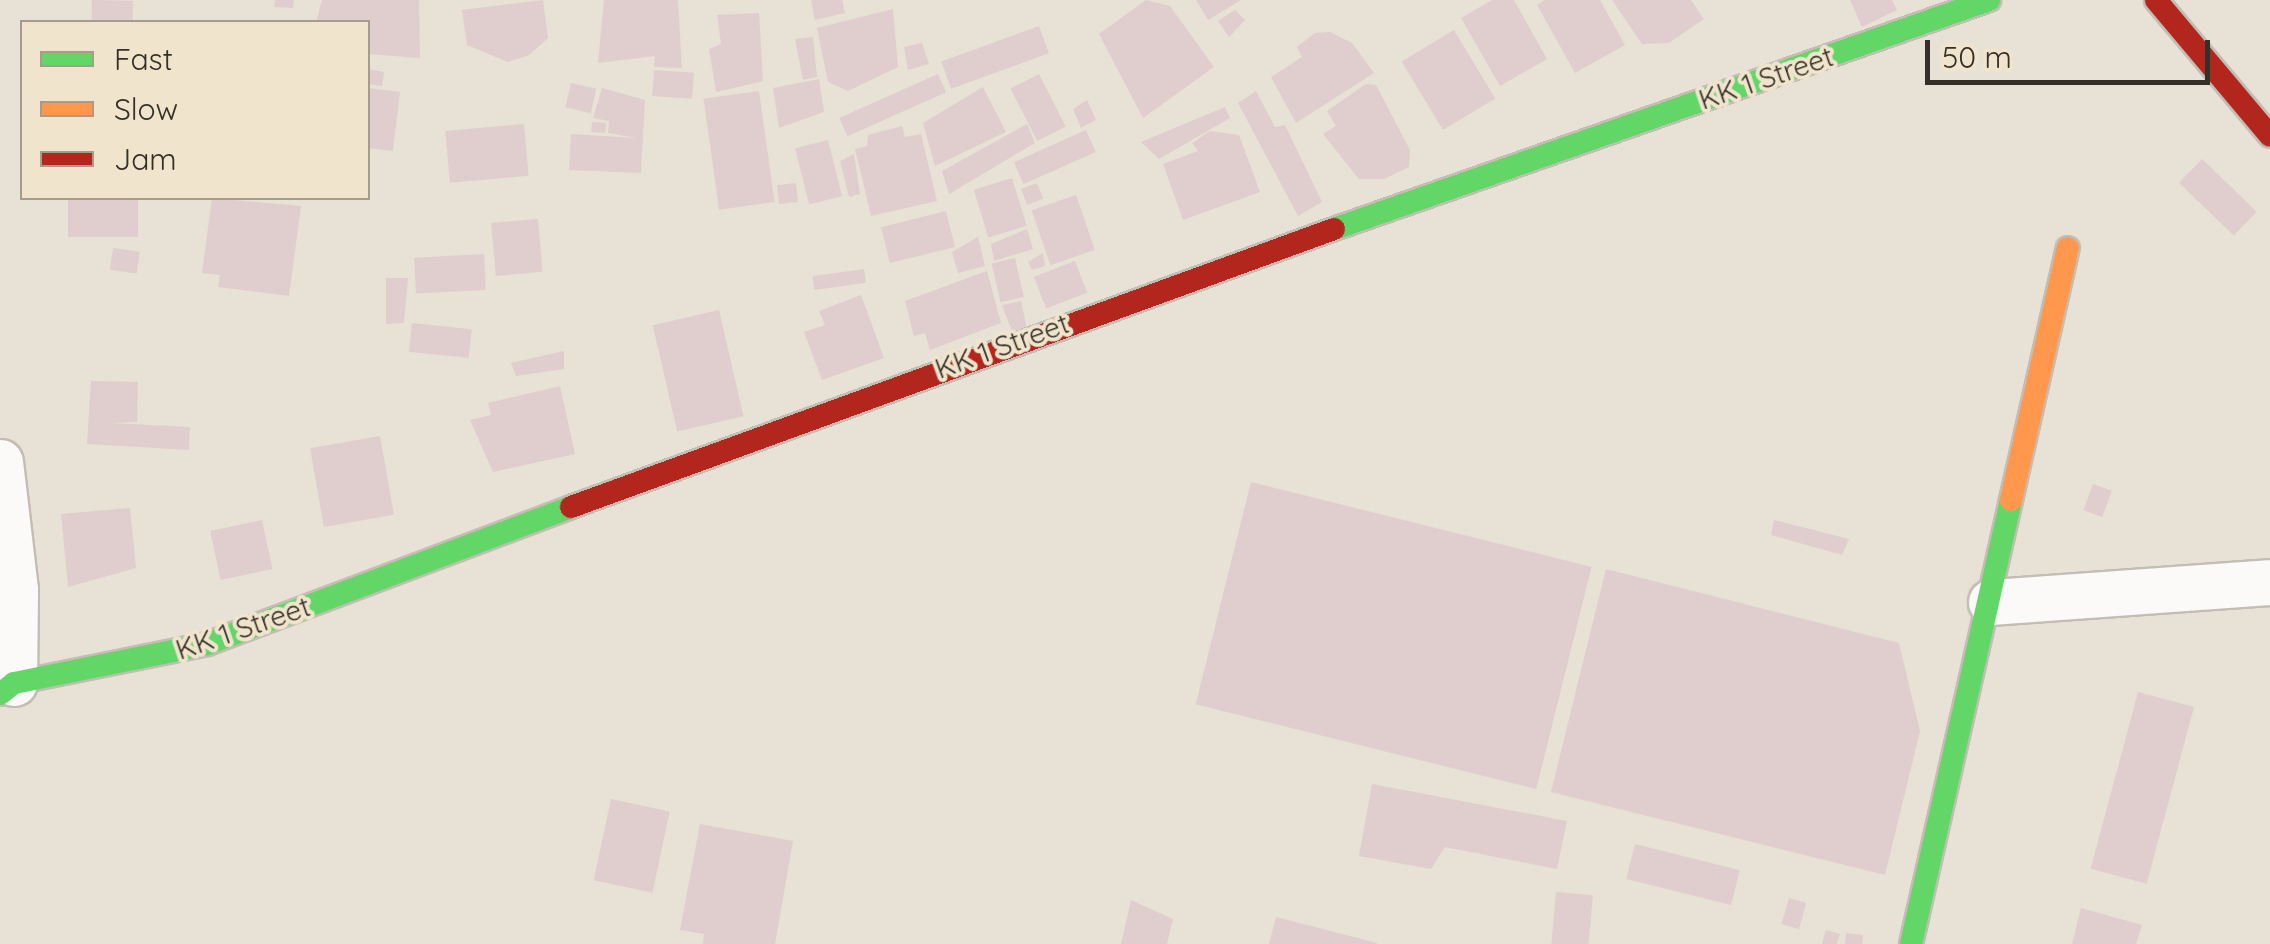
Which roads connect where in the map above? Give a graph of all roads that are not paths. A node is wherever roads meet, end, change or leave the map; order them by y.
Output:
1 (1989, 0) edge
2 (2156, 0) edge
3 (2270, 136) edge
4 (2068, 248) dead end
5 (0, 462) edge
6 (2270, 582) edge
7 (1991, 602) junction
8 (7, 689) edge
9 (1911, 944) edge

1 - 8 street, KK 1 Street
2 - 3 street
4 - 7 street
5 - 8 street
6 - 7 street
7 - 9 street

